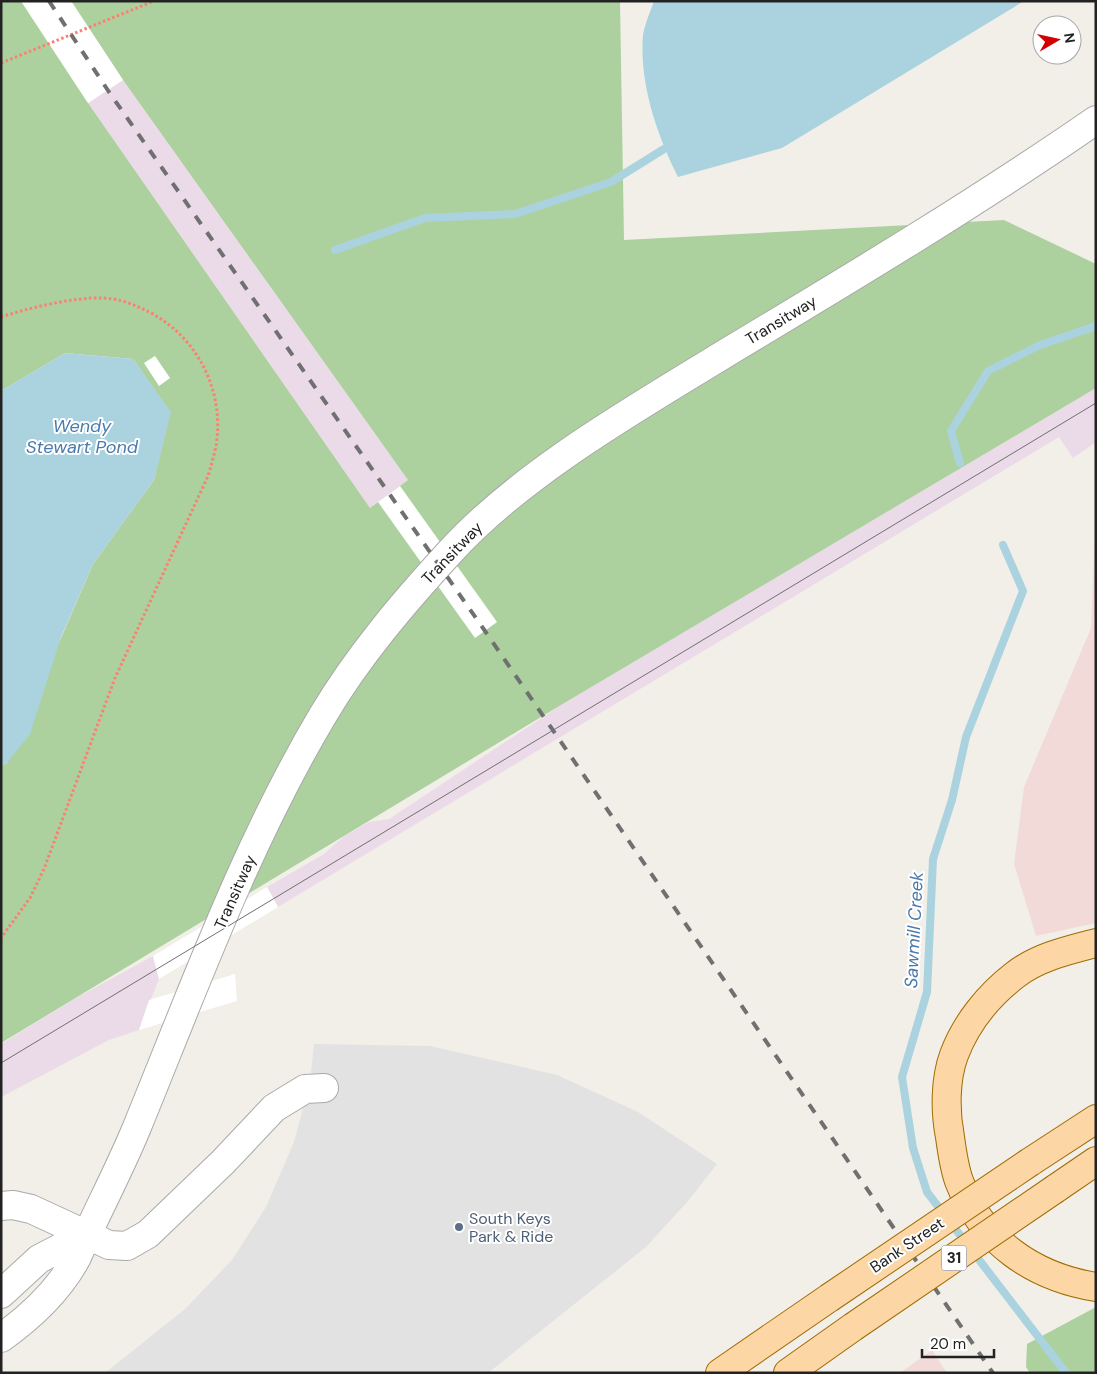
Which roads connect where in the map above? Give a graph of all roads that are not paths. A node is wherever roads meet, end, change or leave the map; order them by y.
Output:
1 (1096, 120) edge
2 (1096, 943) edge
3 (324, 1088) dead end
4 (1096, 1119) edge
5 (1096, 1161) edge
6 (1, 1206) edge
7 (87, 1234) junction
8 (1096, 1287) edge
9 (1, 1294) edge
10 (1, 1338) edge
11 (720, 1373) edge
12 (788, 1373) edge

1 - 7 lane, Transitway
2 - 8 main road
3 - 7 lane
4 - 11 main road, Bank Street / 31, bridge
5 - 12 main road, 31, bridge
6 - 7 lane
7 - 9 lane
7 - 10 lane, Transitway

